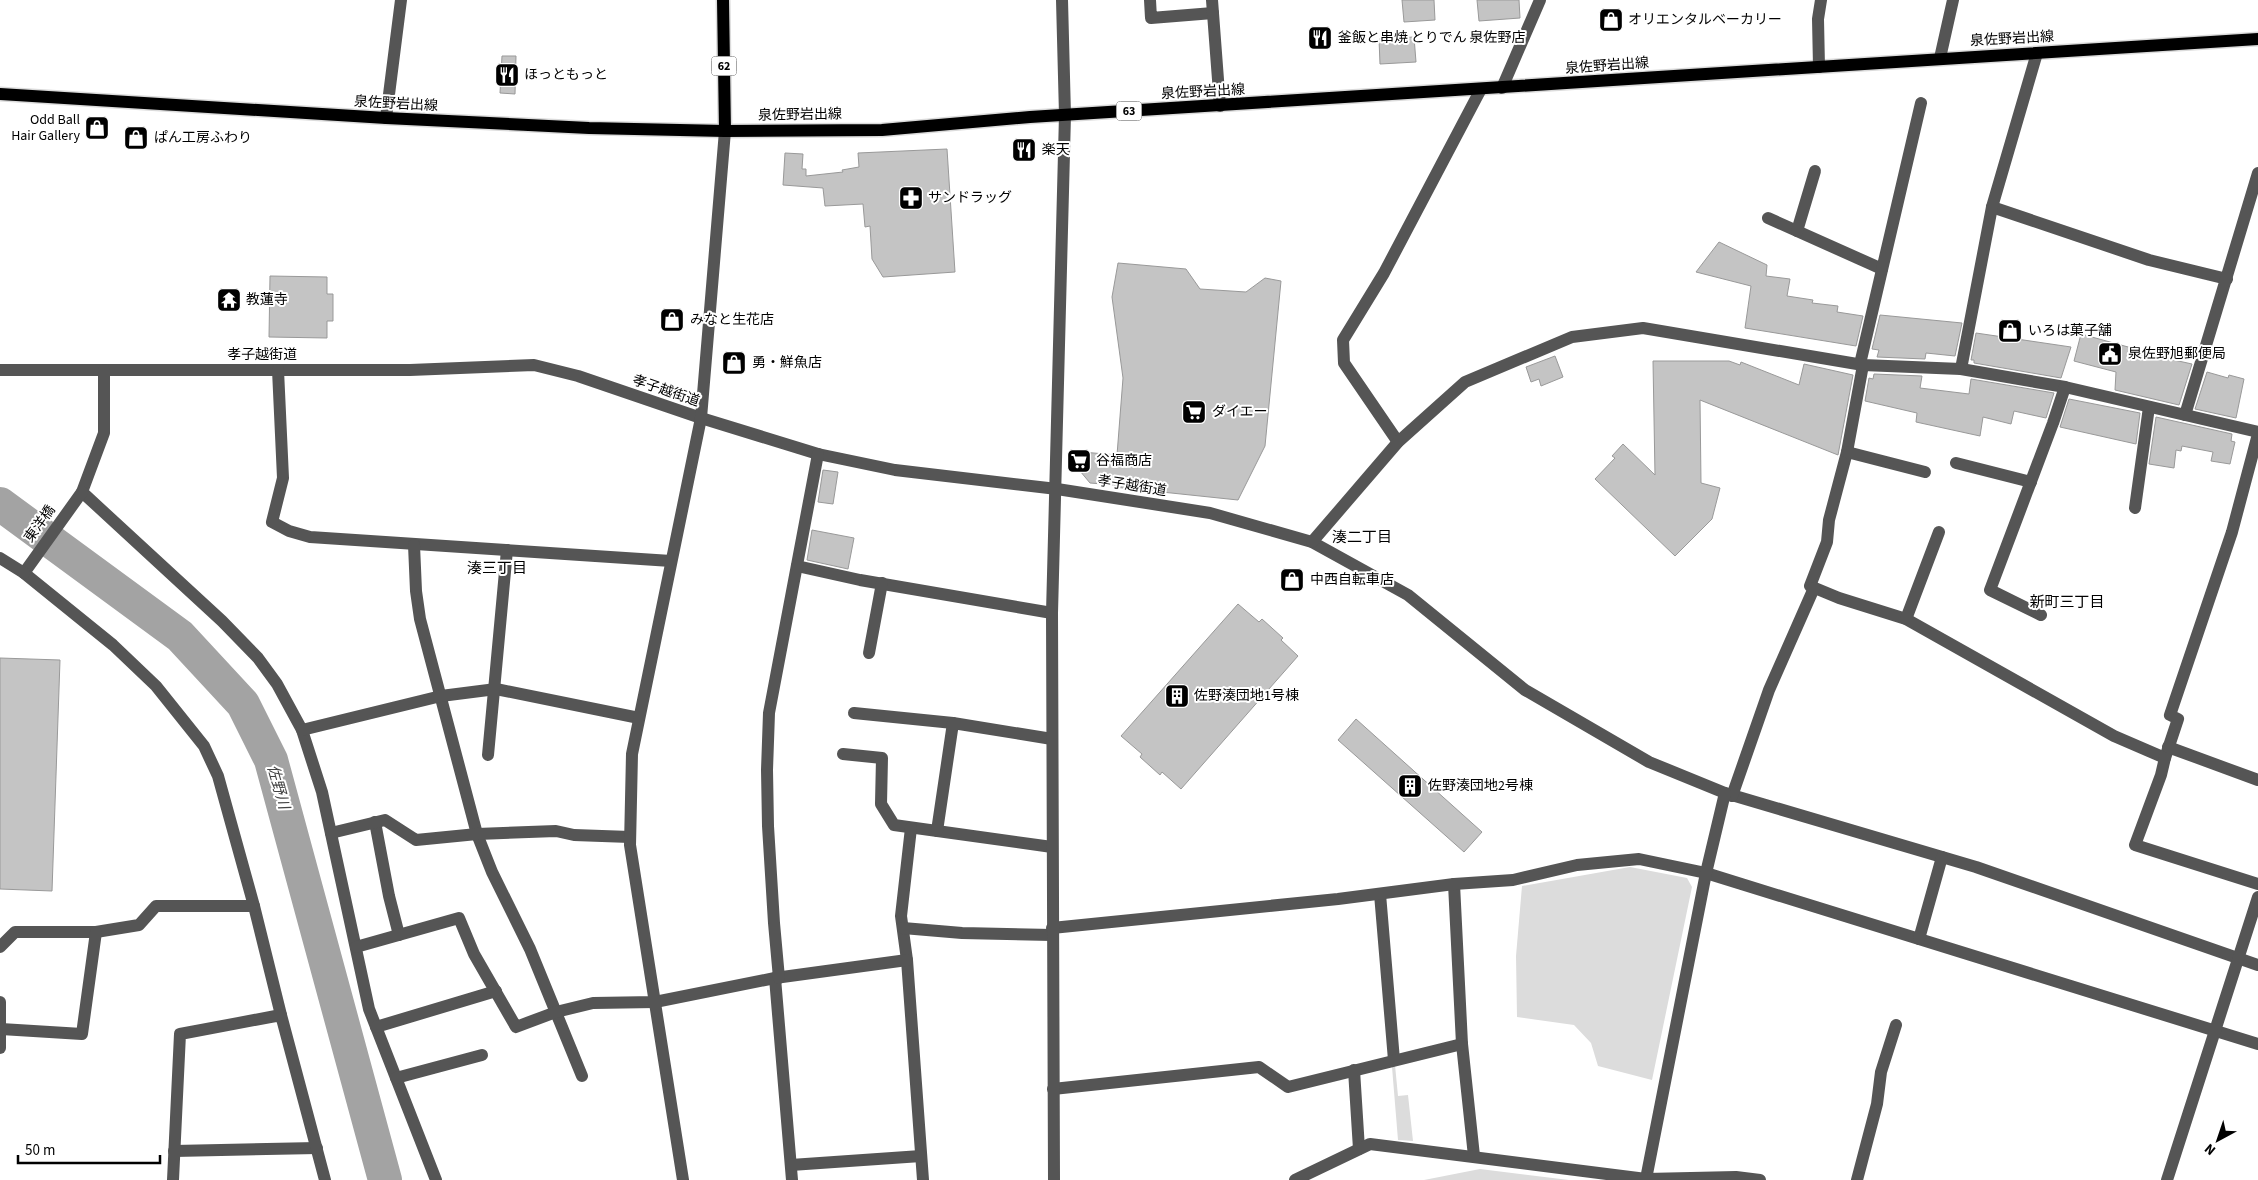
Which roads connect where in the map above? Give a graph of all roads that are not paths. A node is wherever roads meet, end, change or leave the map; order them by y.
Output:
1 (401, 0) edge
2 (723, 0) edge
3 (1062, 0) edge
4 (1150, 0) edge
5 (1540, 0) edge
6 (1821, 0) edge
7 (1952, 0) edge
8 (1213, 6) edge
9 (2258, 39) edge
10 (2037, 53) junction
11 (1940, 58) junction
12 (1819, 68) junction
13 (1502, 88) junction
14 (1481, 89) junction
15 (0, 94) edge
16 (1921, 103) dead end
17 (1220, 106) junction
18 (1065, 115) junction
19 (386, 118) junction
20 (725, 131) junction
21 (1815, 171) dead end
22 (2258, 173) edge
23 (1992, 207) junction
24 (1768, 218) dead end
25 (1797, 231) junction
26 (1882, 269) junction
27 (2227, 279) junction
28 (1861, 364) junction
29 (1961, 369) junction
30 (0, 370) edge
31 (104, 370) junction
32 (278, 370) junction
33 (2065, 387) junction
34 (2149, 407) junction
35 (2185, 415) junction
36 (701, 418) junction
37 (2258, 433) edge
38 (1398, 442) junction
39 (1847, 452) junction
40 (818, 454) junction
41 (1956, 462) dead end
42 (1925, 472) dead end
43 (2031, 482) junction
44 (1057, 489) junction
45 (80, 494) junction
46 (2135, 508) dead end
47 (1940, 532) dead end
48 (1312, 542) junction
49 (414, 544) junction
50 (507, 550) junction
51 (0, 558) edge
52 (671, 561) junction
53 (797, 566) junction
54 (25, 571) junction
55 (882, 584) junction
56 (1814, 588) junction
57 (1052, 613) junction
58 (2041, 615) dead end
59 (1906, 619) junction
60 (869, 653) dead end
61 (496, 689) junction
62 (441, 696) junction
63 (854, 714) dead end
64 (639, 718) junction
65 (952, 723) junction
66 (302, 730) junction
67 (1052, 739) junction
68 (2166, 752) junction
69 (843, 754) dead end
70 (488, 755) dead end
71 (2258, 780) edge
72 (1728, 794) junction
73 (375, 822) junction
74 (911, 828) junction
75 (937, 831) junction
76 (331, 833) junction
77 (477, 834) junction
78 (630, 837) junction
79 (1052, 848) junction
80 (1942, 857) junction
81 (1706, 874) junction
82 (1454, 884) junction
83 (2258, 884) edge
84 (1380, 894) junction
85 (2258, 897) edge
86 (254, 906) junction
87 (902, 928) junction
88 (96, 932) junction
89 (1052, 932) junction
90 (399, 935) junction
91 (1919, 939) junction
92 (0, 947) edge
93 (356, 947) junction
94 (2238, 958) junction
95 (907, 960) junction
96 (2258, 965) edge
97 (777, 978) junction
98 (496, 991) junction
99 (0, 1002) edge
100 (655, 1002) junction
101 (556, 1012) junction
102 (281, 1015) junction
103 (1896, 1025) dead end
104 (376, 1027) junction
105 (1, 1029) edge
106 (2214, 1031) junction
107 (1462, 1044) junction
108 (2258, 1044) edge
109 (0, 1048) edge
110 (482, 1055) dead end
111 (1394, 1060) junction
112 (1354, 1070) junction
113 (582, 1076) dead end
114 (396, 1078) junction
115 (1053, 1089) junction
116 (317, 1148) junction
117 (1358, 1149) junction
118 (174, 1151) junction
119 (921, 1156) junction
120 (1474, 1156) junction
121 (791, 1165) junction
122 (1646, 1179) junction
123 (173, 1180) edge
124 (325, 1180) edge
125 (436, 1180) edge
126 (683, 1180) edge
127 (792, 1180) edge
128 (923, 1180) edge
129 (1054, 1180) edge
130 (1295, 1180) edge
131 (1760, 1180) edge
132 (1857, 1180) edge
133 (2167, 1180) edge

1 - 19 street
2 - 20 main road, 62
3 - 18 street
4 - 8 street
5 - 13 street
6 - 12 street
7 - 11 street
8 - 17 street
9 - 10 main road, 泉佐野岩出線 / 63
10 - 11 main road, 泉佐野岩出線 / 63
10 - 23 street
11 - 12 main road, 泉佐野岩出線 / 63
12 - 13 main road, 泉佐野岩出線 / 63
13 - 14 main road, 泉佐野岩出線 / 63
14 - 17 main road, 泉佐野岩出線 / 63
14 - 38 street
15 - 19 main road, 泉佐野岩出線 / 63
16 - 26 street
17 - 18 main road, 泉佐野岩出線 / 63
18 - 20 main road, 泉佐野岩出線 / 63
18 - 44 street
19 - 20 main road, 泉佐野岩出線 / 63
20 - 36 street
21 - 25 street
22 - 27 street
23 - 27 street
23 - 29 street
24 - 25 street
25 - 26 street
26 - 28 street
27 - 35 street
28 - 29 street
28 - 38 street
28 - 39 street
29 - 33 street
30 - 31 street, 孝子越街道
31 - 32 street, 孝子越街道
31 - 45 street, 東洋橋
32 - 36 street, 孝子越街道
32 - 49 street
33 - 34 street
33 - 43 street
34 - 35 street
34 - 46 street
35 - 37 street
36 - 40 street, 孝子越街道
36 - 52 street
37 - 68 street
38 - 48 street
39 - 42 street
39 - 56 street
40 - 44 street, 孝子越街道
40 - 53 street
41 - 43 street
43 - 58 street
44 - 48 street, 孝子越街道
44 - 57 street
45 - 54 street, 東洋橋
45 - 66 street
47 - 59 street
48 - 72 street, 孝子越街道
49 - 50 street
49 - 62 street
50 - 52 street
50 - 61 street
51 - 54 street
52 - 64 street
53 - 55 street
53 - 97 street
54 - 86 street
55 - 57 street
55 - 60 street
56 - 59 street
56 - 72 street
57 - 67 street
59 - 68 street
61 - 62 street
61 - 64 street
61 - 70 street
62 - 66 street
62 - 77 street
63 - 65 street
64 - 78 street
65 - 67 street
65 - 75 street
66 - 76 street
67 - 79 street
68 - 71 street
68 - 83 street
69 - 74 street
72 - 80 street, 孝子越街道
72 - 81 street
73 - 76 street
73 - 77 street
73 - 90 street
74 - 75 street
74 - 87 street
75 - 79 street
76 - 93 street
77 - 78 street
77 - 101 street
78 - 100 street
79 - 89 street
80 - 91 street
80 - 94 street, 孝子越街道
81 - 82 street
81 - 91 street
81 - 122 street
82 - 84 street
82 - 107 street
84 - 89 street
84 - 111 street
85 - 94 street
86 - 88 street
86 - 102 street
87 - 89 street
87 - 95 street
88 - 92 street
88 - 105 street
89 - 115 street
90 - 93 street
90 - 98 street
91 - 106 street
93 - 104 street
94 - 96 street, 孝子越街道
94 - 106 street
95 - 97 street
95 - 119 street
97 - 100 street
97 - 121 street
98 - 101 street
98 - 104 street
99 - 105 street
100 - 101 street
100 - 126 street
101 - 113 street
102 - 116 street
102 - 118 street
103 - 132 street
104 - 114 street
105 - 109 street
106 - 108 street
106 - 133 street
107 - 111 street
107 - 120 street
110 - 114 street
111 - 112 street
112 - 115 street
112 - 117 street
114 - 125 street
115 - 129 street
116 - 118 street
116 - 124 street
117 - 120 street
117 - 130 street
118 - 123 street
119 - 121 street
119 - 128 street
120 - 122 street
121 - 127 street
122 - 131 street

